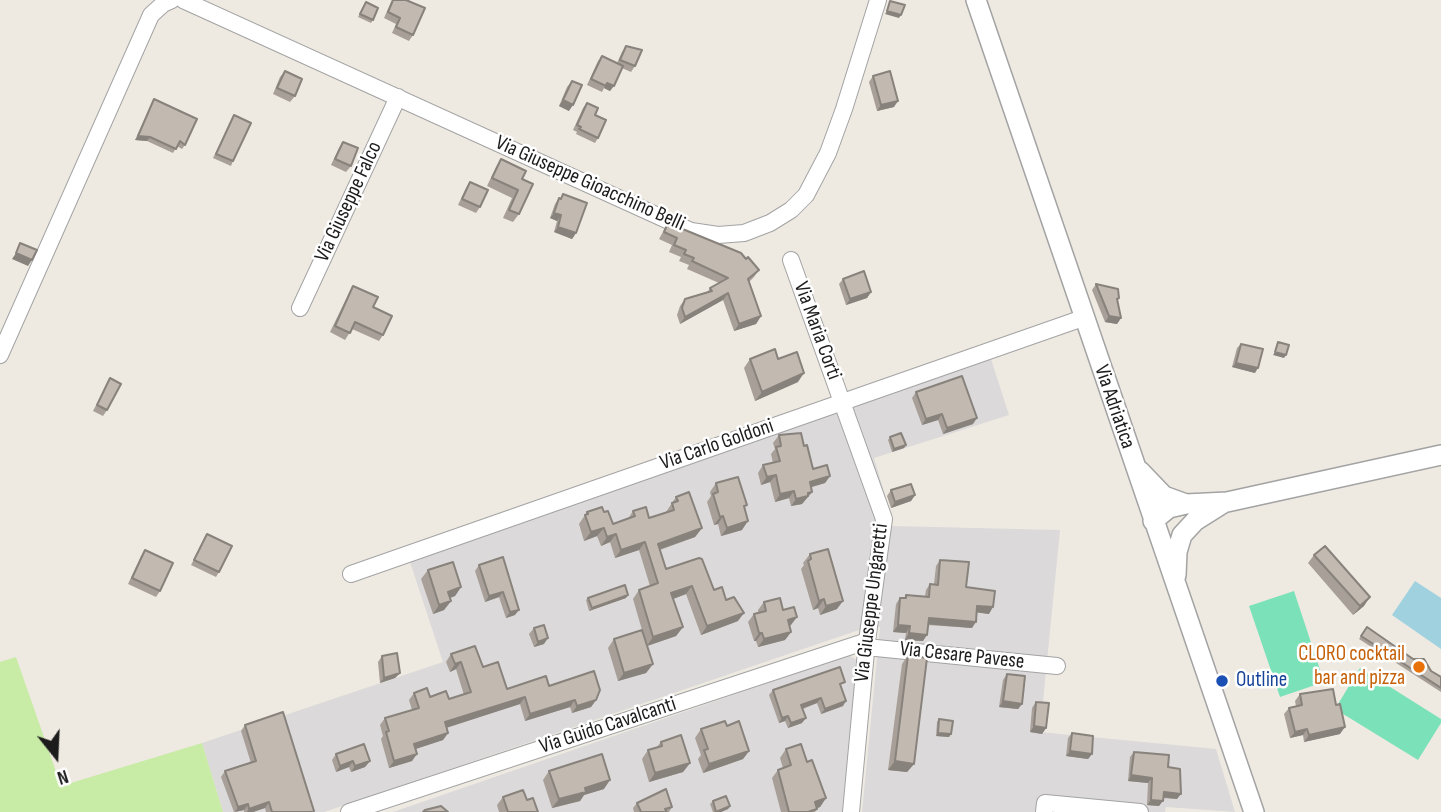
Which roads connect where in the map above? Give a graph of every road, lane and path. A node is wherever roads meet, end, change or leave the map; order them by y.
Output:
1 (172, 0) edge
2 (183, 0) edge
3 (878, 0) edge
4 (976, 0) edge
5 (398, 97) junction
6 (791, 260) dead end
7 (300, 308) dead end
8 (1083, 318) junction
9 (0, 355) edge
10 (842, 401) junction
11 (1438, 457) edge
12 (1133, 462) junction
13 (1190, 512) junction
14 (1153, 521) junction
15 (351, 574) dead end
16 (1175, 583) junction
17 (866, 644) junction
18 (1057, 666) dead end
19 (349, 812) edge
20 (851, 812) edge
21 (1044, 812) edge
22 (1140, 812) edge
23 (1254, 812) edge

1 - 9 street
2 - 5 street, Via Giuseppe Gioacchino Belli
3 - 5 street, Via Giuseppe Gioacchino Belli
4 - 8 street, Via Adriatica
5 - 7 street, Via Giuseppe Falco
6 - 10 street, Via Maria Corti
8 - 10 street, Via Carlo Goldoni
8 - 12 street, Via Adriatica
10 - 15 street, Via Carlo Goldoni
10 - 17 street, Via Giuseppe Ungaretti
11 - 13 street
12 - 13 street
12 - 14 street, Via Adriatica
13 - 14 street
13 - 16 street
14 - 16 street, Via Adriatica
16 - 23 street, Via Adriatica
17 - 18 street, Via Cesare Pavese
17 - 19 street, Via Guido Cavalcanti
17 - 20 street, Via Giuseppe Ungaretti
21 - 22 street

